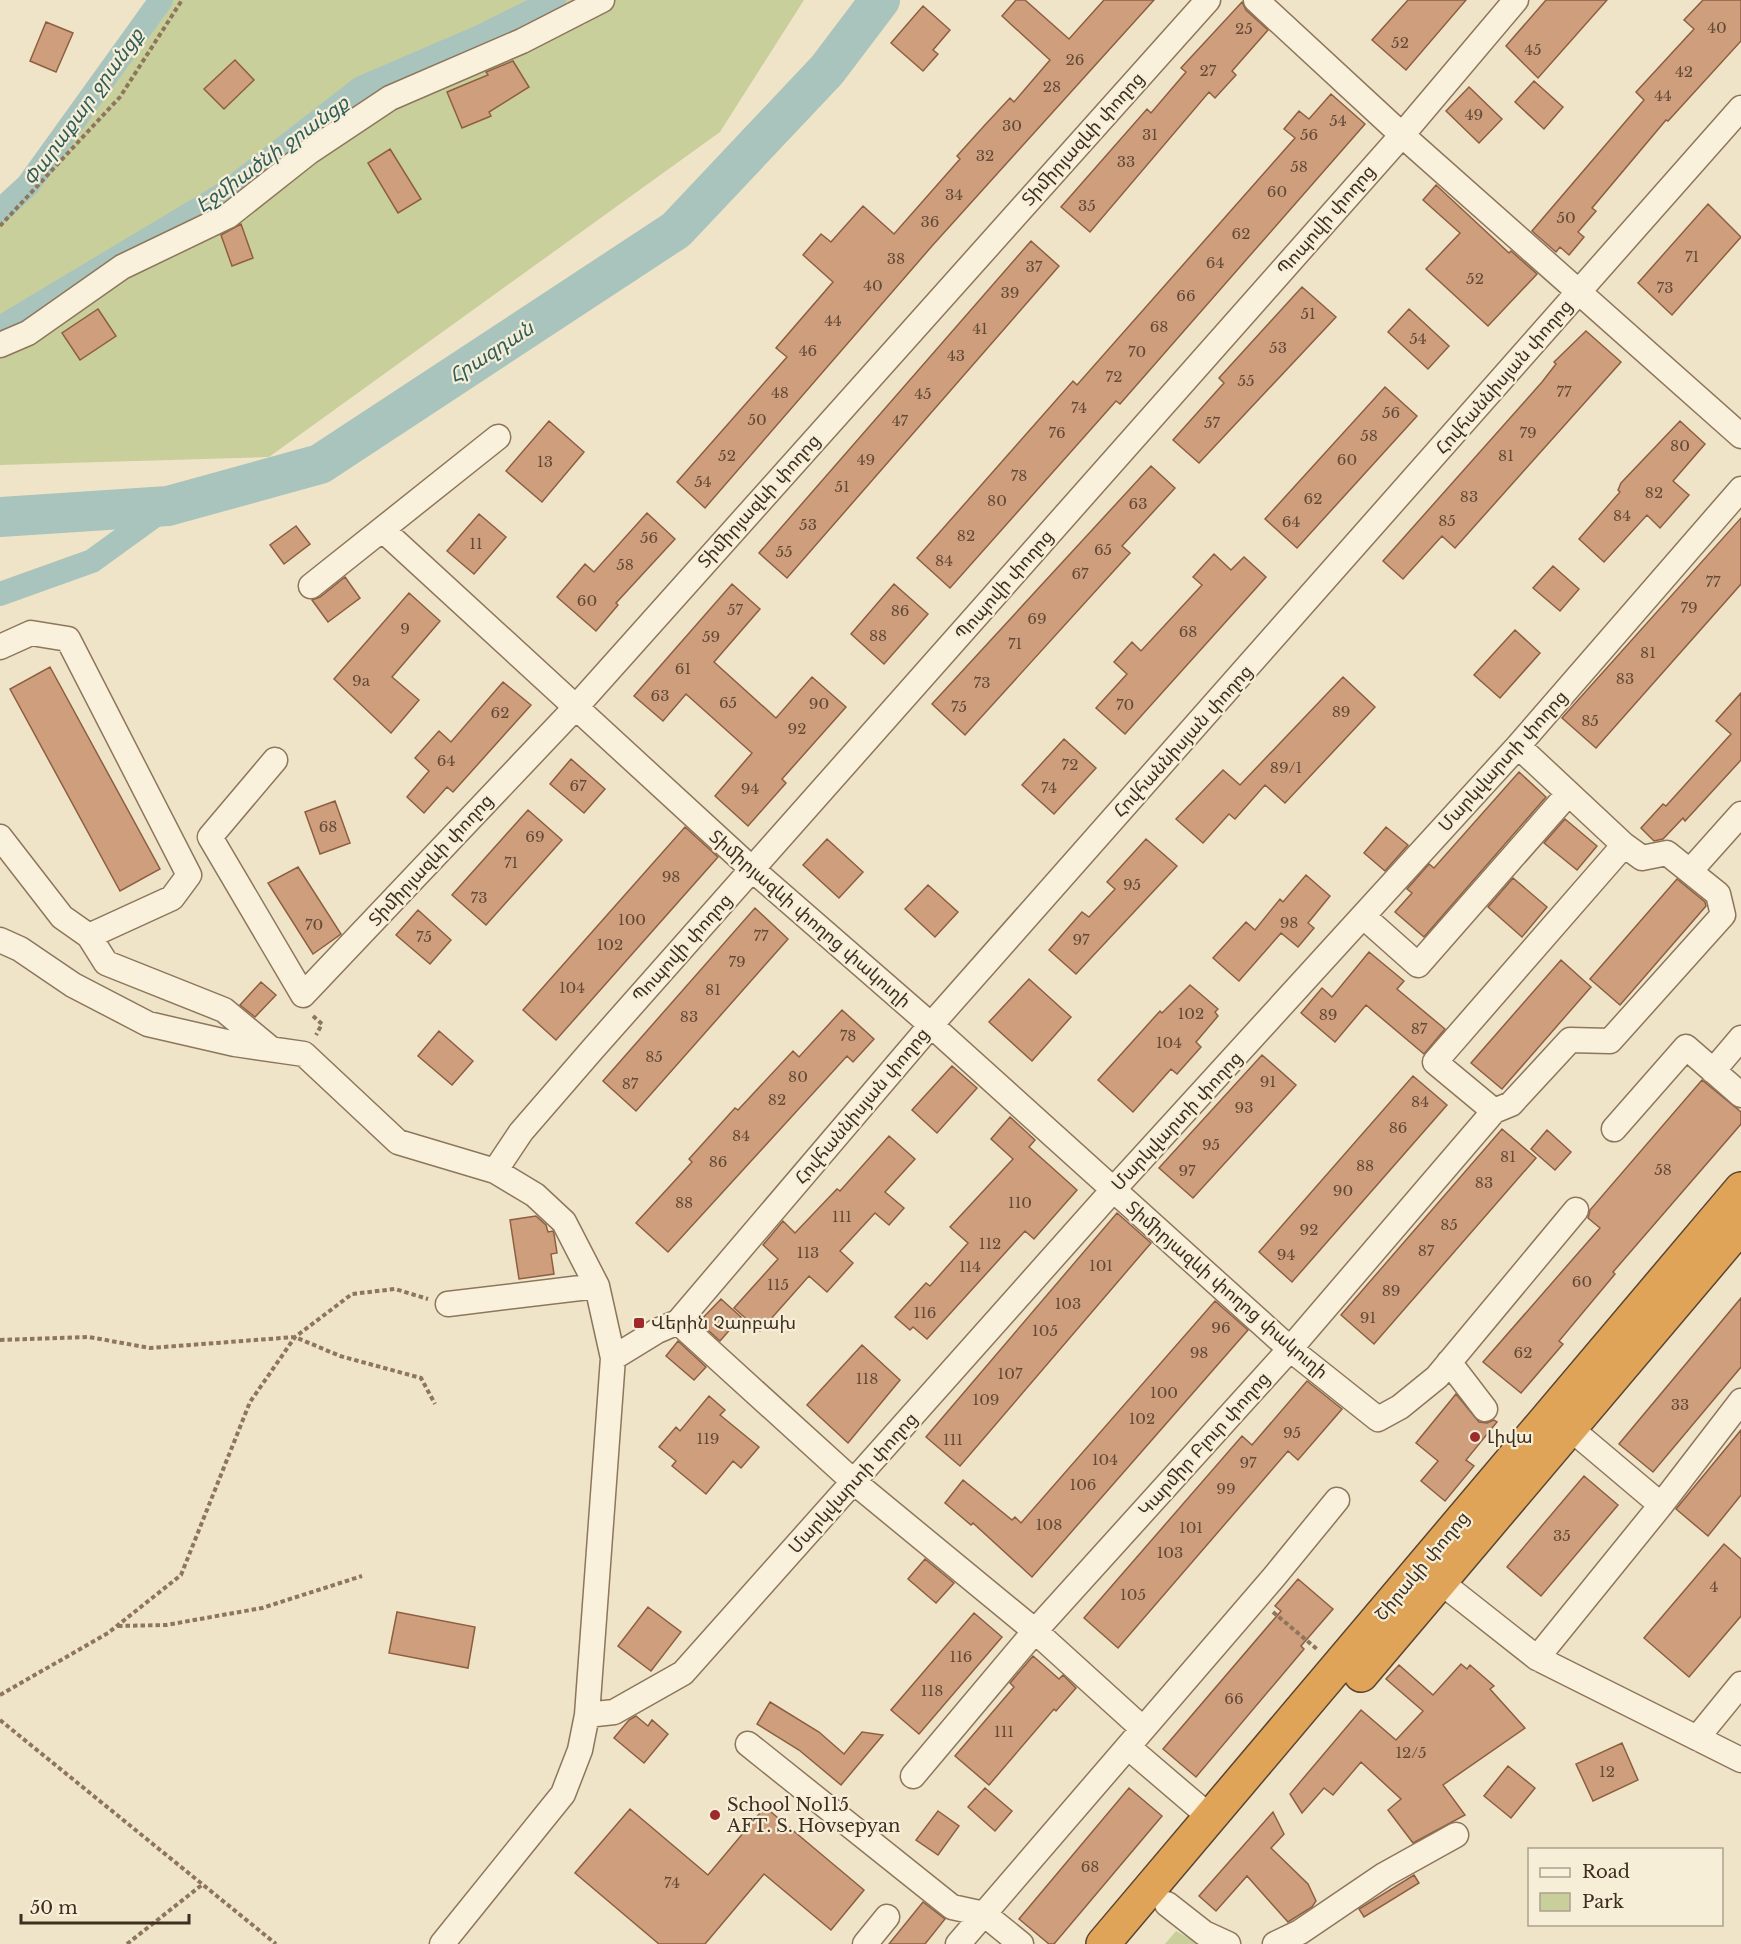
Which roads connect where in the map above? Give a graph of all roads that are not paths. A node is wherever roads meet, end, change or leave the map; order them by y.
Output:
1 (602, 0) edge
2 (1208, 0) edge
3 (1256, 0) edge
4 (1516, 0) edge
5 (1741, 108) edge
6 (1402, 135) junction
7 (1579, 290) junction
8 (0, 345) edge
9 (1741, 436) edge
10 (498, 437) dead end
11 (1741, 489) edge
12 (384, 531) junction
13 (312, 586) dead end
14 (0, 646) edge
15 (576, 707) junction
16 (1518, 746) junction
17 (275, 760) dead end
18 (1568, 794) junction
19 (1741, 814) edge
20 (0, 837) edge
21 (1624, 845) junction
22 (753, 870) junction
23 (1691, 870) junction
24 (1364, 917) junction
25 (89, 936) junction
26 (0, 940) edge
27 (931, 1025) junction
28 (1741, 1038) edge
29 (271, 1049) junction
30 (1713, 1071) junction
31 (1741, 1095) edge
32 (1494, 1111) junction
33 (1614, 1129) dead end
34 (495, 1171) junction
35 (1741, 1189) edge
36 (1113, 1190) junction
37 (1576, 1210) dead end
38 (1735, 1226) edge
39 (597, 1286) junction
40 (448, 1304) road end
41 (678, 1322) junction
42 (1290, 1349) junction
43 (613, 1358) junction
44 (1449, 1362) junction
45 (1741, 1401) edge
46 (1485, 1409) dead end
47 (1561, 1420) junction
48 (854, 1482) junction
49 (1337, 1500) dead end
50 (1662, 1505) junction
51 (1430, 1574) junction
52 (1035, 1631) junction
53 (1537, 1658) junction
54 (1741, 1684) edge
55 (587, 1715) junction
56 (1135, 1738) junction
57 (1697, 1738) junction
58 (748, 1744) dead end
59 (1741, 1760) edge
60 (913, 1776) dead end
61 (1210, 1817) junction
62 (1456, 1835) dead end
63 (1167, 1904) junction
64 (984, 1914) junction
65 (887, 1917) dead end
66 (442, 1944) edge
67 (865, 1944) edge
68 (958, 1944) edge
69 (1021, 1944) edge
70 (1103, 1944) edge
71 (1133, 1944) edge
72 (1228, 1944) edge
73 (1275, 1944) edge

1 - 8 street
2 - 15 street, Տիմիրյազևի փողոց
3 - 6 street
4 - 6 street, Պոպովի փողոց
5 - 7 street, Հովհաննիսյան փողոց
6 - 7 street
6 - 22 street, Պոպովի փողոց
7 - 9 street
7 - 27 street, Հովհաննիսյան փողոց
10 - 12 street
11 - 16 street, Մարկվարտի փողոց
12 - 13 street
12 - 15 street, Տիմիրյազևի փողոց փակուղի
14 - 25 street
15 - 17 street, Տիմիրյազևի փողոց
15 - 22 street, Տիմիրյազևի փողոց փակուղի
16 - 18 street
16 - 24 street, Մարկվարտի փողոց
18 - 21 street
18 - 24 street
19 - 23 street
20 - 25 street
21 - 23 street
21 - 32 street
22 - 27 street, Տիմիրյազևի փողոց փակուղի
22 - 34 street, Պոպովի փողոց
23 - 32 street, Կարմիր Բլուր փողոց
24 - 36 street, Մարկվարտի փողոց
25 - 29 street
26 - 29 street
27 - 36 street, Տիմիրյազևի փողոց փակուղի
27 - 41 street, Հովհաննիսյան փողոց
28 - 30 street
29 - 34 street
30 - 31 street
30 - 33 street
32 - 42 street, Կարմիր Բլուր փողոց
34 - 39 street
35 - 38 highway, Շիրակի փողոց
36 - 42 street, Տիմիրյազևի փողոց փակուղի
36 - 48 street, Մարկվարտի փողոց
37 - 44 street
38 - 47 highway, Շիրակի փողոց
39 - 40 street
39 - 43 street
41 - 43 street, Հովհաննիսյան փողոց
41 - 48 street
42 - 44 street, Տիմիրյազևի փողոց փակուղի
42 - 52 street, Կարմիր Բլուր փողոց
43 - 55 street
44 - 46 street
45 - 50 street
47 - 50 street
47 - 51 highway, Շիրակի փողոց
48 - 52 street
48 - 55 street, Մարկվարտի փողոց
49 - 56 street
50 - 53 street
51 - 53 street
51 - 61 highway, Շիրակի փողոց
51 - 63 highway, Շիրակի փողոց
52 - 56 street
52 - 60 street, Կարմիր Բլուր փողոց
53 - 57 street
54 - 57 street
55 - 66 street
56 - 61 street
56 - 64 street
57 - 59 street
58 - 64 street
61 - 70 highway, Շիրակի փողոց
62 - 73 street
63 - 71 highway, Շիրակի փողոց
63 - 72 street
64 - 68 street
64 - 69 street
65 - 67 street

